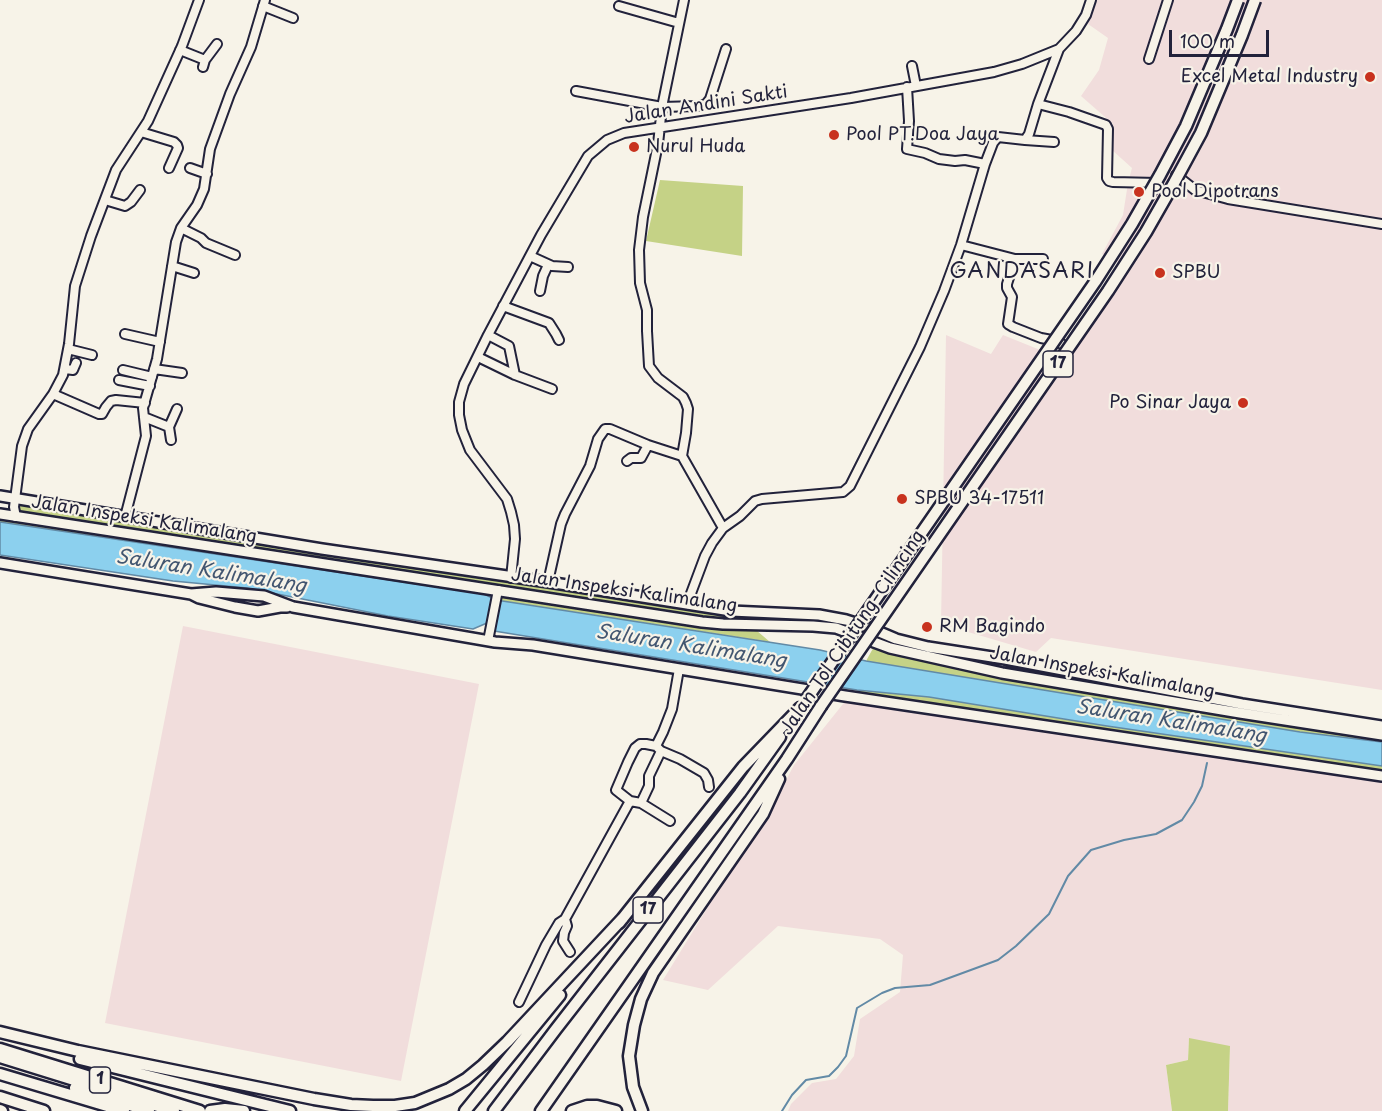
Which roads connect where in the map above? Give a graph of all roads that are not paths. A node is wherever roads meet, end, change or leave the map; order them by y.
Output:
1 (200, 0) edge
2 (684, 0) edge
3 (1091, 0) edge
4 (1168, 0) edge
5 (1239, 0) edge
6 (1253, 0) edge
7 (264, 3) edge
8 (619, 6) dead end
9 (294, 18) dead end
10 (679, 23) junction
11 (217, 44) dead end
12 (726, 49) dead end
13 (1059, 49) junction
14 (180, 50) junction
15 (1149, 59) dead end
16 (912, 66) dead end
17 (916, 86) junction
18 (908, 87) junction
19 (576, 91) dead end
20 (1038, 104) junction
21 (662, 107) junction
22 (661, 126) junction
23 (141, 132) junction
24 (1025, 140) junction
25 (1053, 142) dead end
26 (985, 164) junction
27 (169, 168) dead end
28 (190, 168) dead end
29 (207, 174) junction
30 (1176, 175) junction
31 (1160, 183) junction
32 (140, 190) dead end
33 (105, 200) junction
34 (1382, 224) edge
35 (1140, 226) junction
36 (181, 228) junction
37 (961, 245) junction
38 (236, 255) dead end
39 (530, 256) junction
40 (1016, 259) junction
41 (1042, 259) dead end
42 (548, 265) junction
43 (172, 266) junction
44 (568, 267) dead end
45 (194, 273) dead end
46 (540, 291) dead end
47 (503, 306) junction
48 (125, 334) dead end
49 (488, 335) junction
50 (559, 340) dead end
51 (160, 342) junction
52 (1061, 344) junction
53 (68, 349) junction
54 (92, 355) dead end
55 (478, 357) junction
56 (76, 363) dead end
57 (65, 369) junction
58 (123, 370) dead end
59 (153, 373) junction
60 (182, 373) dead end
61 (515, 375) junction
62 (119, 380) dead end
63 (150, 386) junction
64 (552, 389) dead end
65 (53, 394) junction
66 (145, 403) junction
67 (177, 409) dead end
68 (144, 417) junction
69 (169, 428) junction
70 (171, 440) dead end
71 (648, 445) junction
72 (682, 456) junction
73 (627, 461) dead end
74 (0, 496) edge
75 (16, 498) junction
76 (0, 514) edge
77 (16, 517) junction
78 (125, 517) junction
79 (723, 528) junction
80 (0, 563) edge
81 (511, 578) junction
82 (548, 582) junction
83 (498, 593) junction
84 (190, 594) junction
85 (687, 604) junction
86 (293, 606) junction
87 (749, 613) junction
88 (748, 624) junction
89 (866, 626) junction
90 (859, 637) junction
91 (488, 640) junction
92 (679, 669) junction
93 (1085, 675) junction
94 (1083, 687) junction
95 (823, 689) junction
96 (803, 704) junction
97 (1241, 709) junction
98 (1382, 726) edge
99 (1360, 727) junction
100 (1382, 735) edge
101 (658, 748) junction
102 (787, 759) junction
103 (1382, 776) edge
104 (709, 787) dead end
105 (630, 801) junction
106 (641, 803) junction
107 (670, 821) dead end
108 (623, 918) junction
109 (565, 919) junction
110 (570, 952) dead end
111 (519, 1002) dead end
112 (0, 1033) edge
113 (0, 1049) edge
114 (0, 1057) edge
115 (0, 1065) edge
116 (0, 1074) edge
117 (0, 1097) edge
118 (44, 1111) edge
119 (124, 1111) edge
120 (149, 1111) edge
121 (174, 1111) edge
122 (200, 1111) edge
123 (210, 1111) edge
124 (244, 1111) edge
125 (290, 1111) edge
126 (465, 1111) edge
127 (494, 1111) edge
128 (541, 1111) edge
129 (572, 1111) edge
130 (616, 1111) edge
131 (642, 1111) edge

1 - 14 street
2 - 10 street
3 - 13 street, Jalan Andini Sakti
4 - 15 street
5 - 31 main road
5 - 96 highway, Jalan Tol Cibitung–Cilincing / 17, bridge
6 - 30 main road
6 - 102 highway, Jalan Tol Cibitung–Cilincing / 17, bridge
7 - 9 street
7 - 29 street
8 - 10 street
10 - 21 street
11 - 14 street
12 - 21 street
13 - 17 street, Jalan Andini Sakti
13 - 20 street
14 - 23 street
16 - 17 street
17 - 18 street, Jalan Andini Sakti
18 - 22 street, Jalan Andini Sakti
18 - 26 street
19 - 21 street
20 - 24 street
20 - 31 street
21 - 22 street
22 - 39 street, Jalan Andini Sakti
22 - 72 street
23 - 27 street
23 - 33 street
24 - 25 street
24 - 26 street
26 - 37 street
28 - 29 street
29 - 36 street
30 - 34 street
30 - 35 main road
31 - 35 main road
32 - 33 street
33 - 53 street
35 - 52 main road
36 - 38 street
36 - 43 street
37 - 40 street
37 - 79 street
39 - 42 street
39 - 47 street, Jalan Andini Sakti
40 - 41 street
40 - 52 street
42 - 44 street
42 - 46 street
43 - 45 street
43 - 51 street
47 - 49 street, Jalan Andini Sakti
47 - 50 street
48 - 51 street
49 - 55 street, Jalan Andini Sakti
49 - 61 street
51 - 59 street
52 - 89 main road
53 - 54 street
53 - 57 street
55 - 61 street
55 - 81 street, Jalan Andini Sakti
56 - 57 street
57 - 65 street
58 - 59 street
59 - 60 street
59 - 63 street
61 - 64 street
62 - 63 street
63 - 66 street
65 - 66 street
65 - 75 street
66 - 68 street
67 - 69 street
68 - 69 street
68 - 78 street
69 - 70 street
71 - 72 street
71 - 73 street
71 - 82 street
72 - 79 street
74 - 75 main road, Jalan Inspeksi Kalimalang
75 - 77 street
75 - 78 main road, Jalan Inspeksi Kalimalang
76 - 77 main road, Jalan Inspeksi Kalimalang
77 - 83 main road, Jalan Inspeksi Kalimalang
78 - 81 main road, Jalan Inspeksi Kalimalang
79 - 85 street
80 - 84 main road
81 - 82 main road, Jalan Inspeksi Kalimalang
82 - 85 main road, Jalan Inspeksi Kalimalang
83 - 88 main road, Jalan Inspeksi Kalimalang
83 - 91 street
84 - 86 main road
84 - 86 main road
85 - 87 main road, Jalan Inspeksi Kalimalang
86 - 91 main road
87 - 88 main road
87 - 89 main road, Jalan Inspeksi Kalimalang
88 - 90 main road, Jalan Inspeksi Kalimalang
89 - 90 main road
89 - 93 main road, Jalan Inspeksi Kalimalang
90 - 94 main road, Jalan Inspeksi Kalimalang
90 - 95 main road, bridge
91 - 92 main road
92 - 95 main road
92 - 101 street
93 - 94 main road
93 - 97 main road, Jalan Inspeksi Kalimalang
94 - 97 main road, Jalan Inspeksi Kalimalang
95 - 103 main road
96 - 108 highway
96 - 127 highway, Jalan Tol Cibitung–Cilincing / 17
97 - 99 main road, Jalan Inspeksi Kalimalang
98 - 99 main road, Jalan Inspeksi Kalimalang
99 - 100 main road, Jalan Inspeksi Kalimalang
101 - 104 street
101 - 105 street
101 - 106 street
102 - 128 highway, 17
102 - 131 highway
105 - 106 street
105 - 109 street
106 - 107 street
108 - 112 highway
108 - 126 highway
109 - 110 street
109 - 111 street
112 - 125 highway
113 - 122 highway, 1
114 - 121 highway, 1
115 - 120 highway, 1
116 - 119 highway, 1
117 - 118 highway
123 - 124 highway
129 - 130 highway

